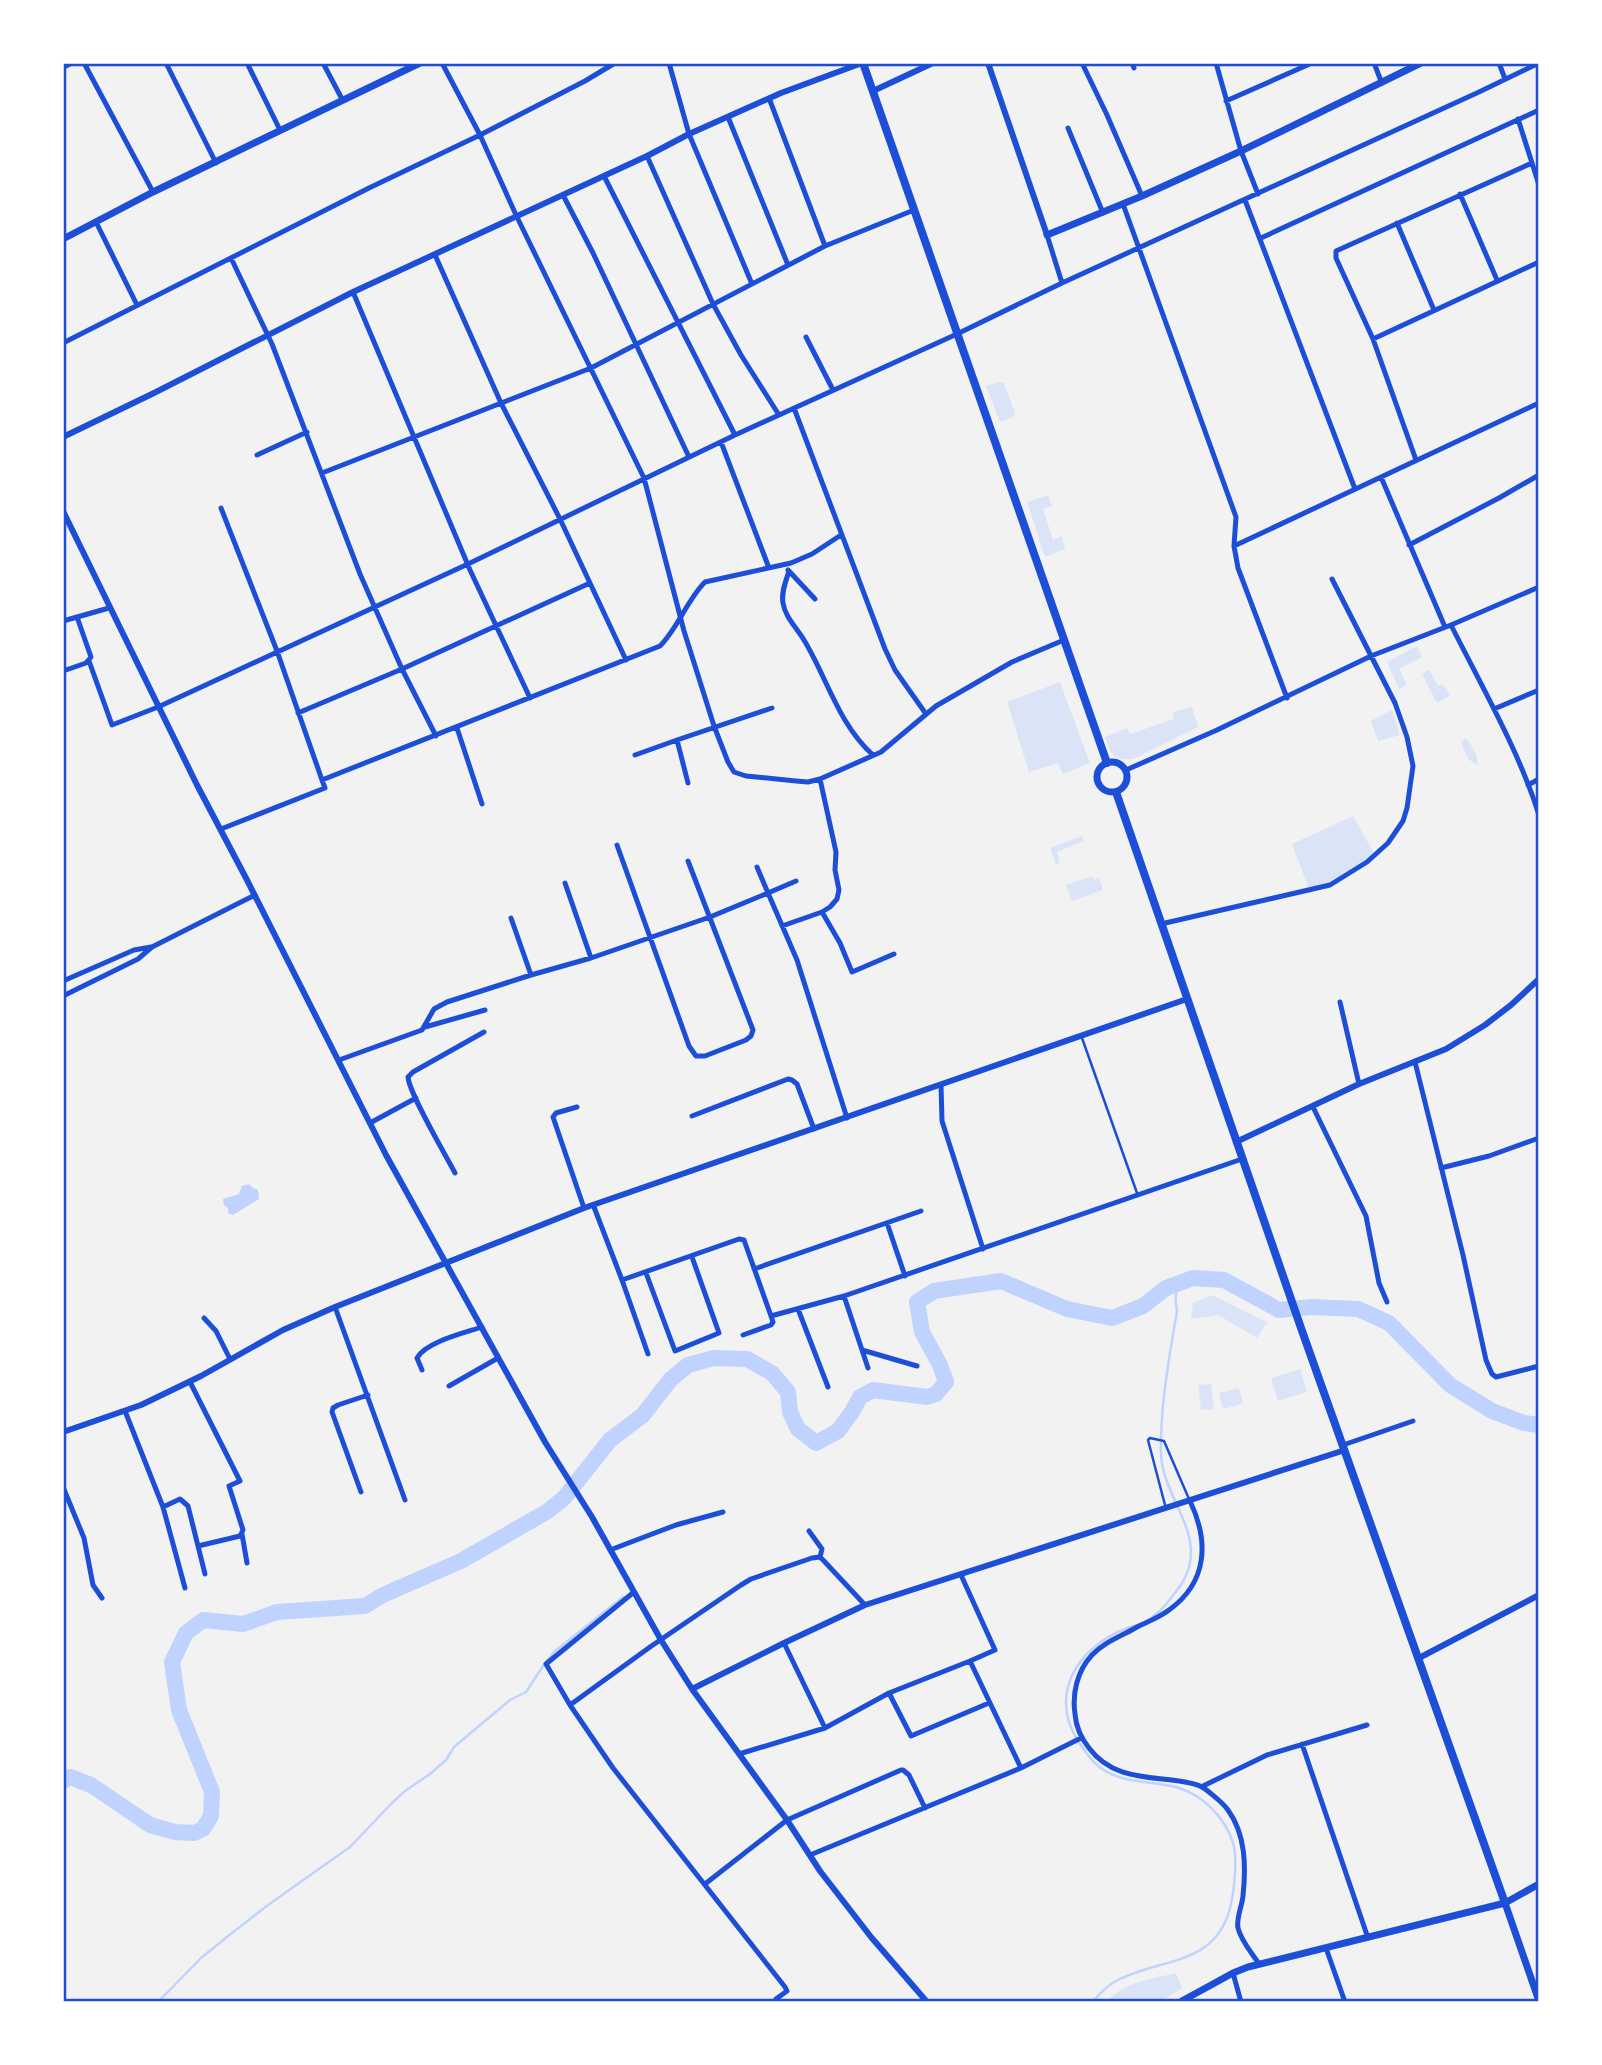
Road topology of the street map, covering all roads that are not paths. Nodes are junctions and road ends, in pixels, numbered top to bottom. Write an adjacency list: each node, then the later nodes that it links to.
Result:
1 (75, 63): 20 (lane)
2 (84, 63): 40 (street)
3 (166, 63): 36 (street)
4 (247, 63): 31 (street)
5 (323, 63): 25 (street)
6 (420, 63): 25 (main road)
7 (442, 63): 33 (street)
8 (615, 63): 33 (street)
9 (669, 63): 32 (street)
10 (862, 63): 23 (main road); 24 (street)
11 (933, 63): 23 (street)
12 (988, 63): 52 (street)
13 (1082, 63): 44 (street)
14 (1216, 63): 26 (street)
15 (1312, 63): 26 (street)
16 (1374, 63): 22 (street)
17 (1421, 63): 22 (main road)
18 (1499, 63): 21 (street)
19 (1539, 63): 21 (street)
20 (63, 69)
21 (1505, 79): 41 (street)
22 (1381, 81): 34 (main road)
23 (873, 92): 47 (main road)
24 (769, 98): 28 (street); 55 (street)
25 (342, 99): 31 (main road)
26 (1226, 102): 34 (street)
27 (1539, 110): 29 (street)
28 (728, 117): 32 (street); 60 (street)
29 (1518, 119): 37 (street); 53 (street)
30 (1068, 128): 48 (street)
31 (280, 130): 36 (main road)
32 (689, 134): 35 (street); 63 (street)
33 (480, 135): 49 (street); 58 (street)
34 (1241, 151): 41 (street); 44 (main road)
35 (648, 156): 38 (street); 65 (street)
36 (216, 163): 40 (main road)
37 (1532, 163): 39 (street); 42 (street)
38 (604, 176): 43 (street); 68 (street)
39 (1539, 185)
40 (153, 192): 50 (main road)
41 (1258, 194): 45 (street)
42 (1461, 194): 51 (street); 61 (street)
43 (563, 195): 49 (street); 74 (street)
44 (1142, 196): 46 (main road)
45 (1245, 200): 53 (street); 56 (street)
46 (1123, 204): 48 (main road); 56 (street)
47 (914, 211): 55 (street); 69 (main road)
48 (1103, 213): 52 (main road)
49 (516, 215): 57 (street); 75 (street)
50 (96, 222): 54 (main road); 66 (street)
51 (1397, 223): 67 (street); 72 (street)
52 (1046, 235): 62 (street)
53 (1261, 238): 93 (street)
54 (63, 239)
55 (825, 246): 60 (street)
56 (1138, 248): 62 (street); 99 (street)
57 (435, 255): 64 (street); 77 (street)
58 (230, 258): 66 (street); 70 (street)
59 (1539, 262): 61 (street)
60 (788, 265): 63 (street)
61 (1497, 280): 67 (street)
62 (1062, 283): 69 (street)
63 (752, 284): 65 (street)
64 (353, 292): 70 (street); 84 (street)
65 (713, 304): 68 (street); 80 (street)
66 (137, 305): 73 (street)
67 (1434, 310): 72 (street)
68 (679, 322): 74 (street); 82 (street)
69 (957, 334): 76 (street); 115 (main road)
70 (269, 336): 81 (street); 83 (street)
71 (806, 337): 76 (street)
72 (1373, 339): 88 (street)
73 (63, 343)
74 (636, 345): 75 (street); 87 (street)
75 (590, 369): 77 (street); 92 (street)
76 (833, 390): 79 (street)
77 (501, 403): 84 (street); 96 (street)
78 (1539, 403): 88 (street)
79 (794, 408): 80 (street); 97 (street)
80 (779, 415): 82 (street)
81 (307, 432): 86 (street); 89 (street)
82 (735, 435): 85 (street)
83 (63, 437)
84 (413, 438): 89 (street); 100 (street)
85 (721, 442): 87 (street); 102 (street)
86 (257, 455)
87 (689, 457): 92 (street)
88 (1416, 460): 91 (street)
89 (322, 473): 108 (street)
90 (1539, 475): 98 (street)
91 (1381, 477): 93 (street); 98 (street)
92 (644, 478): 96 (street); 111 (street)
93 (1355, 489): 99 (street)
94 (221, 508): 116 (street)
95 (63, 511): 109 (street)
96 (560, 519): 100 (street); 105 (street)
97 (842, 535): 101 (street); 129 (street)
98 (1409, 544): 114 (street)
99 (1234, 546): 124 (street)
100 (468, 564): 108 (street); 113 (street)
101 (784, 565): 102 (street); 103 (street)
102 (769, 568): 111 (street)
103 (789, 571): 107 (street); 135 (street)
104 (1332, 579): 117 (street)
105 (590, 583): 113 (street); 118 (street)
106 (1539, 587): 114 (street)
107 (815, 599)
108 (375, 607): 116 (street); 120 (street)
109 (110, 608): 110 (street); 125 (street)
110 (77, 617): 112 (street); 119 (street)
111 (680, 617): 118 (street); 130 (street)
112 (63, 621)
113 (496, 626): 120 (street); 123 (street)
114 (1448, 626): 117 (street); 127 (street)
115 (1064, 639): 129 (street); 136 (main road)
116 (277, 651): 125 (street); 128 (street)
117 (1371, 656): 124 (street); 157 (street)
118 (626, 660): 123 (street)
119 (89, 661): 121 (street); 125 (street)
120 (402, 669): 128 (street); 132 (street)
121 (63, 671)
122 (1539, 691): 127 (street)
123 (530, 698): 131 (street)
124 (1287, 698): 137 (street)
125 (158, 707): 146 (street)
126 (772, 708): 130 (street)
127 (1494, 709): 142 (street)
128 (298, 713): 140 (street)
129 (926, 714): 135 (street)
130 (714, 726): 133 (street); 138 (street)
131 (457, 728): 132 (street); 144 (street)
132 (436, 737): 140 (street)
133 (677, 740): 134 (street); 141 (street)
134 (635, 755)
135 (873, 755): 138 (street)
136 (1107, 763): 137 (main road); 143 (main road)
137 (1126, 769): 143 (main road)
138 (820, 779): 154 (street)
139 (1539, 779): 142 (street)
140 (322, 780): 146 (street)
141 (688, 783)
142 (1528, 785): 145 (street)
143 (1116, 792): 157 (main road)
144 (482, 804)
145 (1539, 815)
146 (220, 829): 153 (street)
147 (617, 845): 159 (street)
148 (688, 861): 155 (street)
149 (757, 867): 152 (street)
150 (796, 881): 152 (street)
151 (565, 883): 162 (street)
152 (768, 893): 155 (street); 158 (street)
153 (255, 895): 160 (street); 173 (street)
154 (821, 912): 158 (street); 161 (street)
155 (710, 917): 159 (street); 159 (street)
156 (511, 918): 163 (street)
157 (1161, 924): 167 (main road)
158 (782, 926): 181 (street)
159 (651, 936): 162 (street)
160 (152, 947): 165 (street); 166 (street)
161 (894, 954)
162 (591, 958): 163 (street)
163 (531, 975): 170 (street)
164 (1539, 979): 174 (street)
165 (63, 982)
166 (63, 996)
167 (1187, 999): 172 (street); 185 (main road)
168 (1340, 1002): 175 (street)
169 (485, 1010): 170 (street)
170 (425, 1027): 173 (street)
171 (484, 1032): 177 (street)
172 (1081, 1036): 176 (street); 189 (lane)
173 (339, 1060): 182 (street)
174 (1415, 1062): 175 (street); 187 (street)
175 (1359, 1084): 179 (street)
176 (942, 1085): 181 (street); 194 (street)
177 (416, 1098): 182 (street); 188 (street)
178 (578, 1107): 191 (street)
179 (1313, 1107): 185 (street); 202 (street)
180 (692, 1115): 183 (street)
181 (847, 1118): 183 (street)
182 (370, 1122): 196 (street)
183 (814, 1129): 190 (street)
184 (1538, 1140): 187 (street)
185 (1236, 1142): 186 (main road)
186 (1242, 1159): 189 (street); 224 (main road)
187 (1441, 1168): 215 (street)
188 (455, 1173)
189 (1138, 1196): 194 (street)
190 (594, 1207): 191 (street); 200 (street)
191 (584, 1208): 196 (street)
192 (920, 1211): 193 (street)
193 (887, 1223): 197 (street); 199 (street)
194 (984, 1249): 199 (street)
195 (692, 1257): 197 (street); 198 (street); 198 (street)
196 (446, 1262): 203 (street); 207 (street)
197 (754, 1269): 205 (street)
198 (646, 1273): 200 (street)
199 (905, 1276): 201 (street)
200 (622, 1280): 210 (street)
201 (844, 1296): 204 (street); 209 (street)
202 (1387, 1302)
203 (334, 1307): 212 (street); 220 (street)
204 (798, 1309): 205 (street); 219 (street)
205 (771, 1316): 208 (street)
206 (204, 1318): 212 (street)
207 (482, 1327): 211 (street); 216 (street)
208 (744, 1335)
209 (862, 1349): 213 (street); 214 (street)
210 (648, 1354)
211 (498, 1358): 218 (street); 236 (street)
212 (230, 1359): 217 (street)
213 (917, 1366)
214 (868, 1367)
215 (1539, 1367)
216 (422, 1370)
217 (190, 1382): 221 (street); 234 (street)
218 (449, 1386)
219 (828, 1387)
220 (368, 1395): 226 (street); 228 (street)
221 (125, 1410): 223 (street); 230 (street)
222 (1413, 1420): 224 (street)
223 (63, 1432)
224 (1344, 1447): 229 (street); 248 (main road)
225 (63, 1487): 227 (street)
226 (361, 1492)
227 (65, 1500): 244 (street)
228 (405, 1500)
229 (1188, 1501): 231 (street); 231 (lane); 256 (street)
230 (163, 1507): 235 (street); 241 (street)
231 (1169, 1507): 240 (street)
232 (723, 1512): 236 (street)
233 (809, 1531): 237 (street)
234 (242, 1534): 235 (street); 238 (street)
235 (198, 1546): 239 (street)
236 (610, 1550): 242 (street)
237 (820, 1557): 245 (street); 246 (street)
238 (247, 1563)
239 (205, 1574)
240 (961, 1575): 245 (street); 249 (street)
241 (185, 1588)
242 (634, 1592): 246 (street); 253 (street)
243 (1539, 1595): 248 (street)
244 (102, 1598)
245 (864, 1605): 247 (street)
246 (661, 1640): 250 (street); 253 (street)
247 (783, 1643): 250 (street); 255 (street)
248 (1419, 1658): 266 (main road)
249 (970, 1661): 251 (street); 252 (street)
250 (692, 1689): 258 (street)
251 (889, 1693): 252 (street); 255 (street)
252 (989, 1703): 259 (street)
253 (570, 1706): 264 (street)
254 (1367, 1725): 257 (street)
255 (825, 1728): 258 (street)
256 (1077, 1740): 259 (street); 260 (street)
257 (1302, 1744): 260 (street); 267 (street)
258 (739, 1754): 262 (street)
259 (1021, 1768): 261 (street)
260 (1203, 1786): 269 (street)
261 (925, 1808): 262 (street); 263 (street)
262 (787, 1820): 263 (street); 264 (street)
263 (810, 1855): 273 (street)
264 (705, 1884): 272 (street)
265 (1539, 1884): 266 (main road)
266 (1505, 1903): 267 (main road); 271 (main road)
267 (1368, 1938): 268 (main road)
268 (1326, 1948): 269 (main road); 276 (street)
269 (1259, 1964): 270 (main road)
270 (1233, 1973): 274 (main road); 275 (street)
271 (1539, 2001)
272 (775, 2002)
273 (927, 2002)
274 (1180, 2002)
275 (1241, 2002)
276 (1345, 2002)

